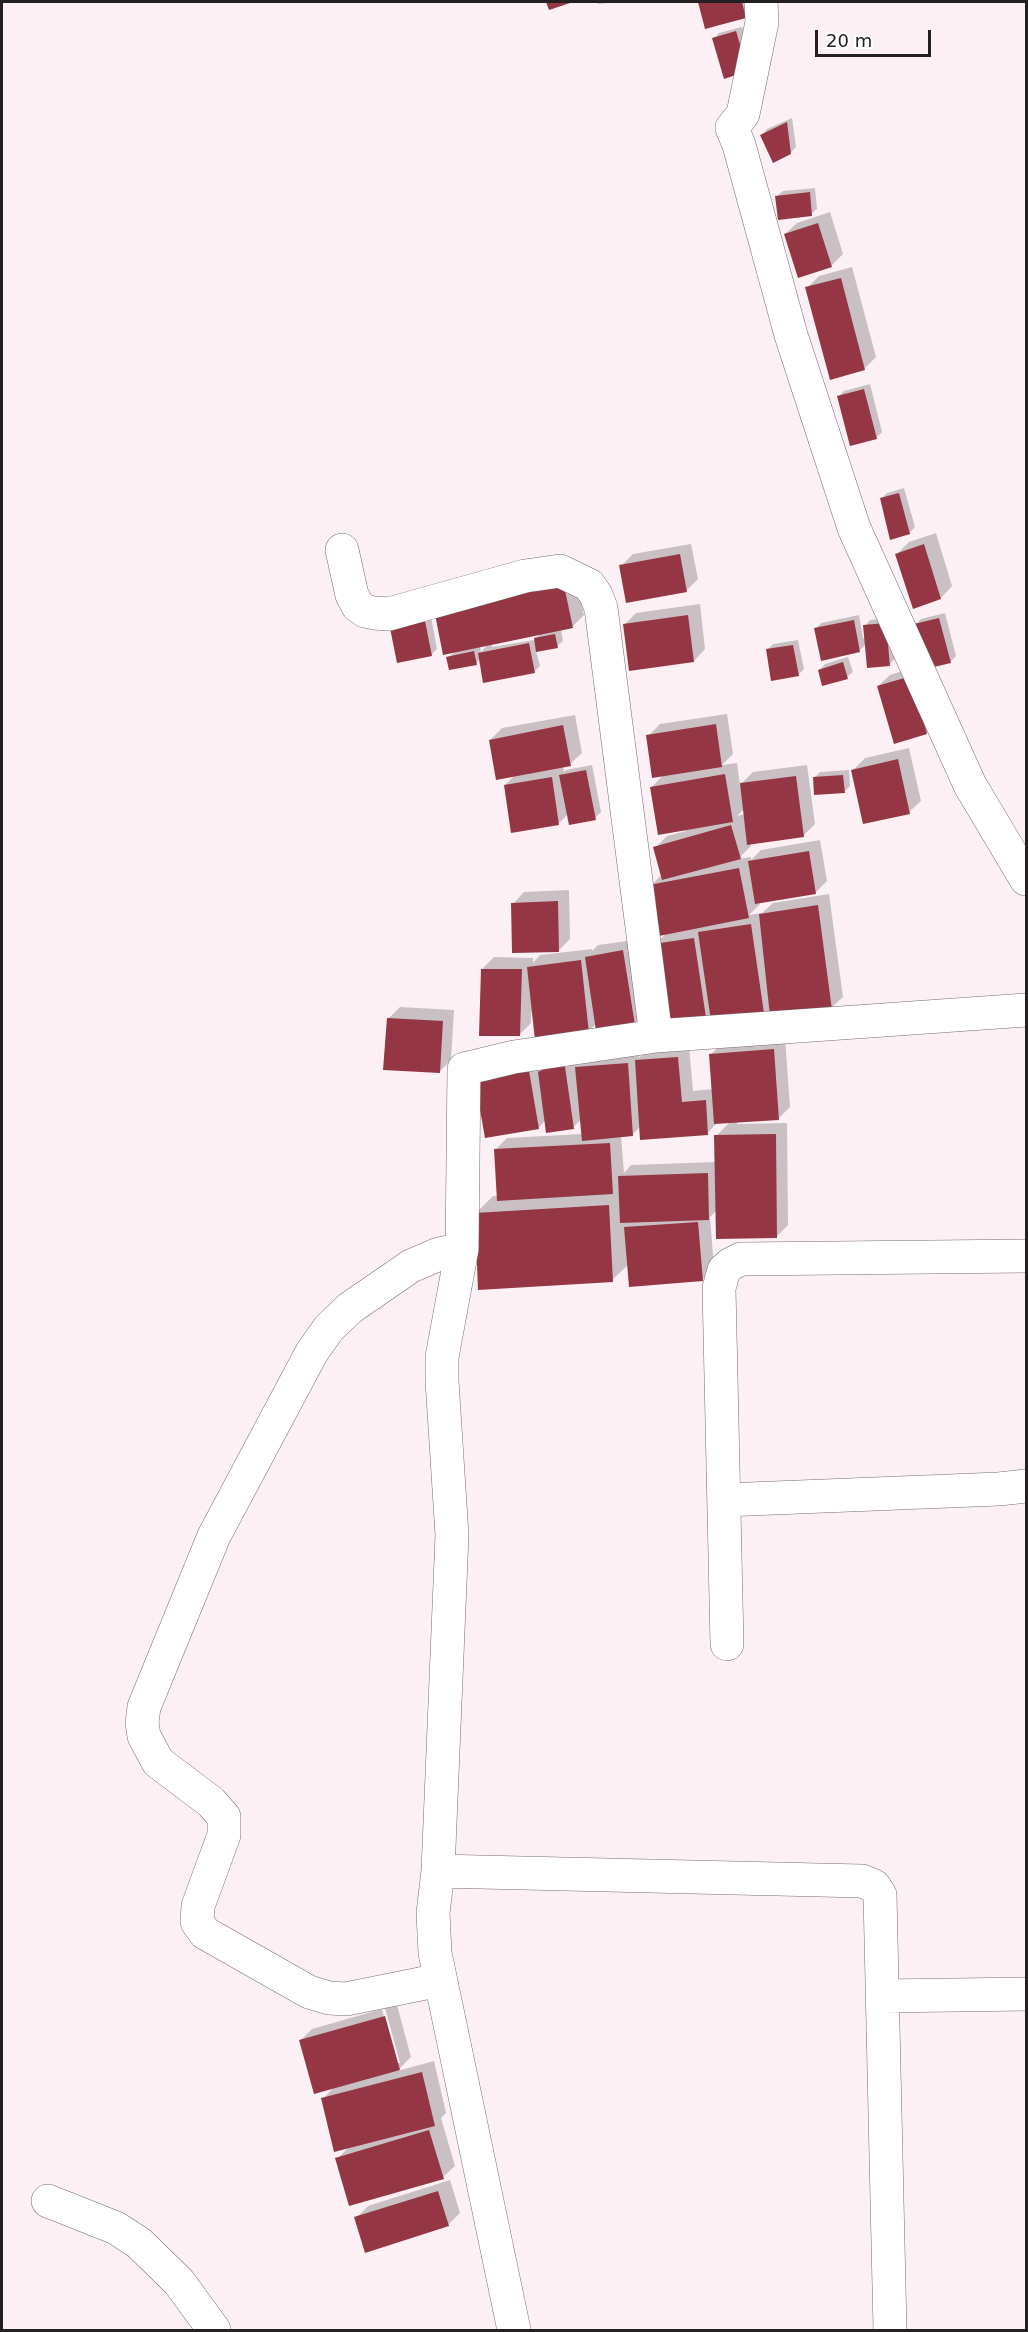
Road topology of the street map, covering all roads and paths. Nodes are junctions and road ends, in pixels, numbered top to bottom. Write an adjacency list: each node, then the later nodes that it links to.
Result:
1 (761, 2): 3 (street)
2 (342, 550): 5 (street)
3 (1026, 879)
4 (1026, 1010): 5 (street)
5 (656, 1036): 6 (street)
6 (462, 1250): 11 (street); 12 (street)
7 (1026, 1256): 9 (street)
8 (1026, 1486): 9 (street)
9 (724, 1500): 10 (street)
10 (727, 1644)
11 (438, 1871): 12 (street); 14 (street)
12 (440, 1980): 17 (street)
13 (1026, 1994): 14 (street)
14 (883, 1996): 18 (street)
15 (48, 2201): 16 (street)
16 (214, 2331)
17 (514, 2331)
18 (890, 2331)

